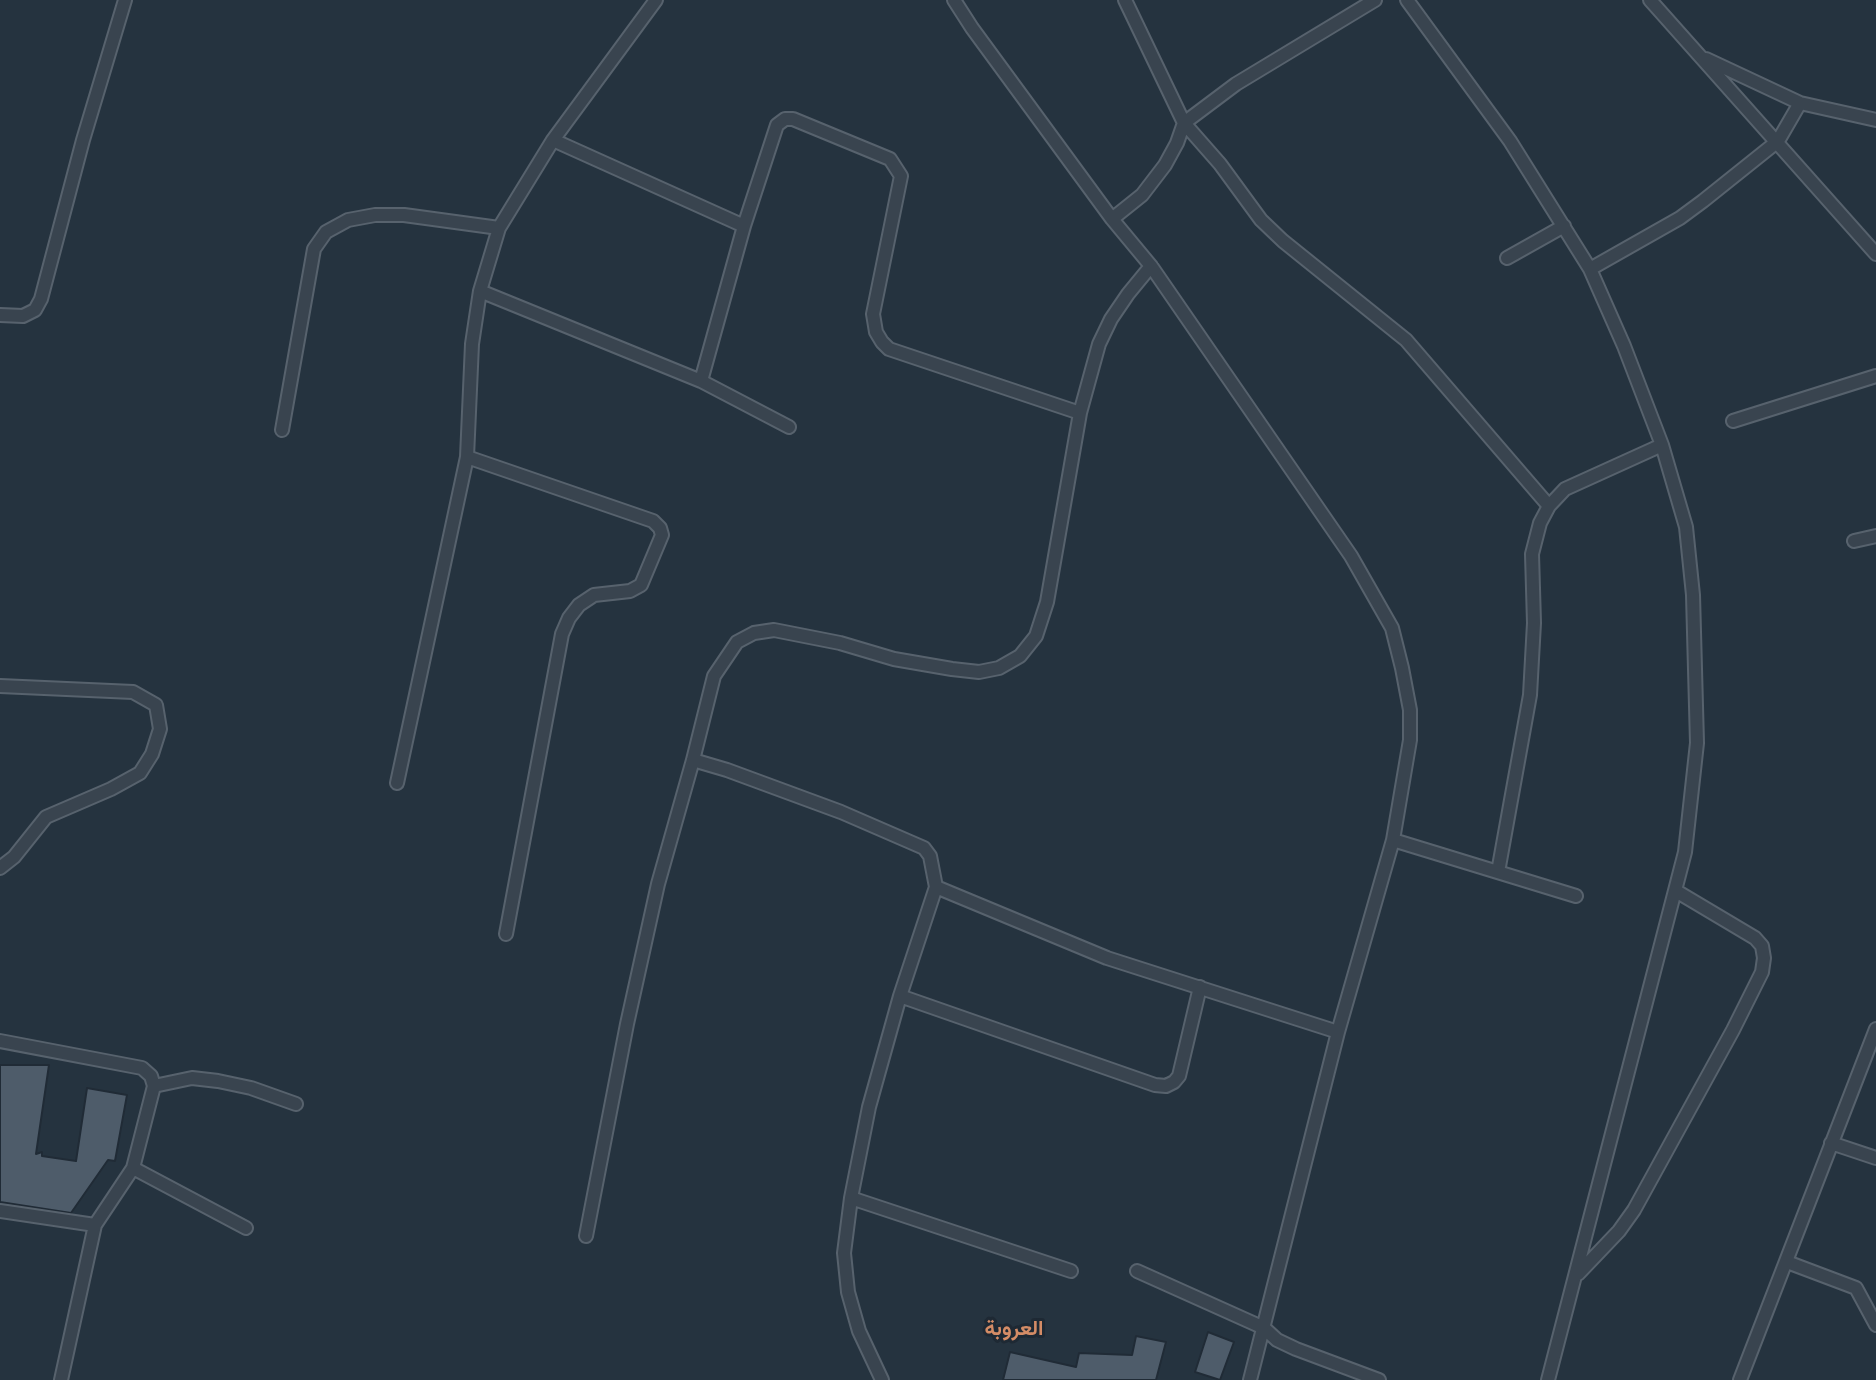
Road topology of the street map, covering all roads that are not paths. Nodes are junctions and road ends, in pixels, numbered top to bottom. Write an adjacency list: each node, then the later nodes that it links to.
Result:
1 (125, 0): 23 (street)
2 (656, 0): 12 (street)
3 (954, 0): 14 (street)
4 (1125, 0): 11 (street)
5 (1376, 0): 11 (street)
6 (1407, 0): 16 (street)
7 (1650, 0): 8 (street)
8 (1700, 56): 9 (street); 13 (street)
9 (1800, 103): 10 (street); 13 (street)
10 (1876, 120)
11 (1184, 123): 14 (street); 32 (street)
12 (553, 139): 15 (street); 17 (street)
13 (1777, 141): 18 (street); 21 (street)
14 (1112, 219): 20 (street)
15 (744, 226): 25 (street); 26 (street)
16 (1564, 226): 19 (street); 21 (street)
17 (499, 228): 22 (street); 29 (street)
18 (1876, 254)
19 (1507, 258)
20 (1151, 266): 26 (street); 38 (street)
21 (1590, 269): 30 (street)
22 (480, 291): 25 (street); 31 (street)
23 (0, 315)
24 (1876, 376): 27 (street)
25 (701, 381): 28 (street)
26 (1080, 413): 36 (street)
27 (1733, 421)
28 (789, 428)
29 (282, 430)
30 (1662, 445): 32 (street); 42 (street)
31 (467, 457): 37 (street); 44 (street)
32 (1549, 506): 40 (street)
33 (1876, 536): 34 (street)
34 (1854, 541)
35 (0, 686): 39 (street)
36 (693, 760): 41 (street); 59 (street)
37 (397, 783)
38 (1393, 840): 40 (street); 48 (street)
39 (0, 868)
40 (1498, 872): 43 (street)
41 (936, 887): 45 (street); 46 (street)
42 (1676, 891): 63 (street); 63 (street)
43 (1576, 896)
44 (506, 934)
45 (1200, 987): 46 (street); 48 (street)
46 (900, 996): 55 (street)
47 (1876, 1029): 52 (street)
48 (1338, 1032): 65 (street)
49 (0, 1041): 50 (street)
50 (154, 1086): 51 (street); 54 (street)
51 (296, 1104)
52 (1831, 1143): 53 (street); 60 (street)
53 (1876, 1158)
54 (133, 1168): 57 (street); 58 (street)
55 (851, 1198): 61 (street); 67 (street)
56 (0, 1211): 57 (street)
57 (95, 1225): 66 (street)
58 (246, 1228)
59 (586, 1236)
60 (1787, 1262): 64 (street); 71 (street)
61 (1071, 1271)
62 (1137, 1271): 65 (street)
63 (1577, 1274): 70 (street)
64 (1876, 1325)
65 (1264, 1328): 68 (street); 69 (street)
66 (61, 1380)
67 (882, 1380)
68 (1250, 1380)
69 (1379, 1380)
70 (1548, 1380)
71 (1740, 1380)

